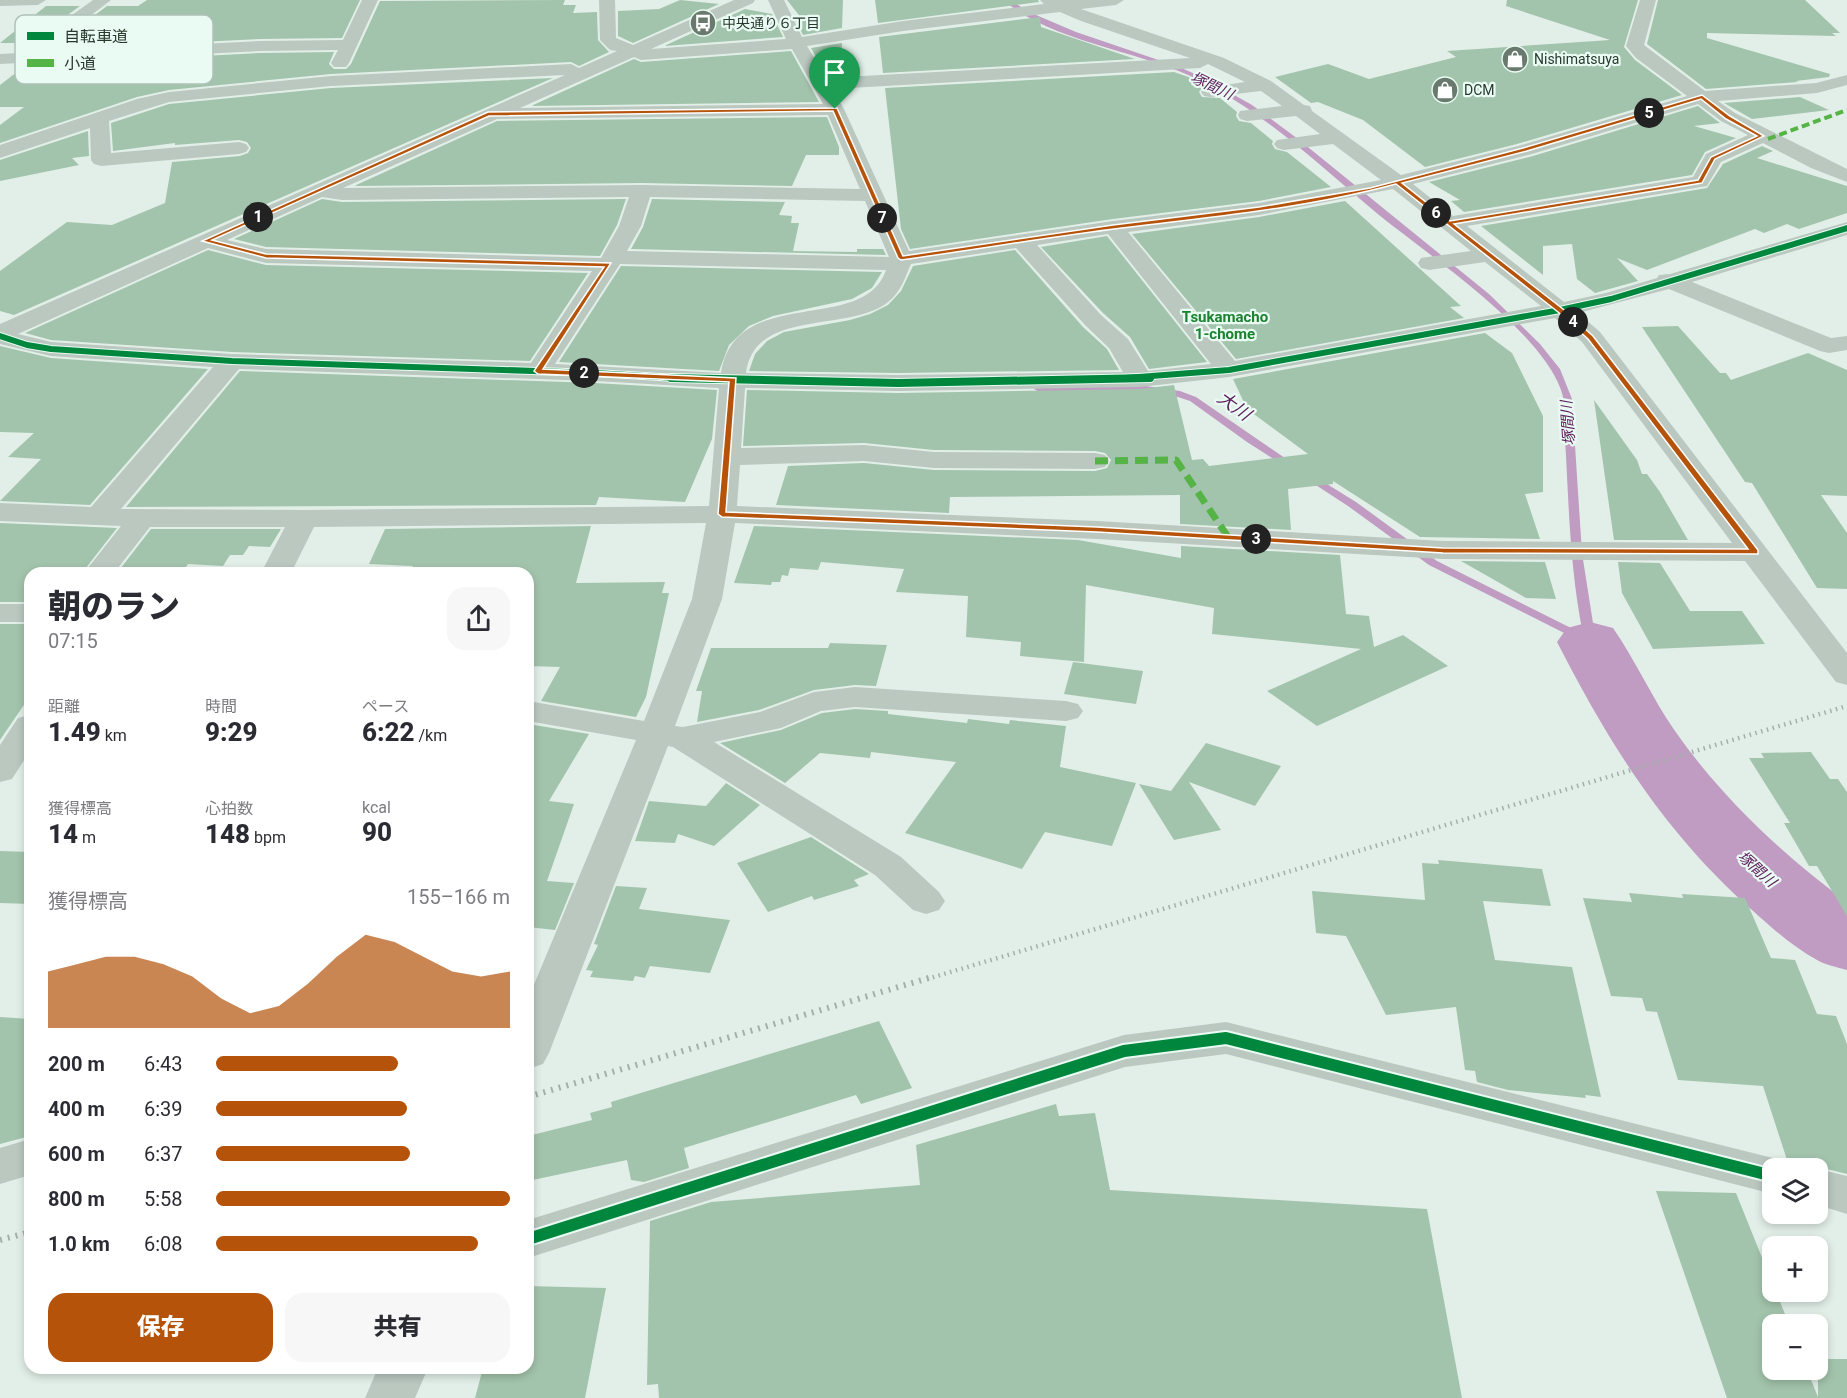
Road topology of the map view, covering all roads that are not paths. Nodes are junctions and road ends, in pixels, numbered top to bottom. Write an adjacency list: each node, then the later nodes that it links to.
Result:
1 (38, 0): 9 (street)
2 (103, 0): 11 (street)
3 (370, 0): 13 (street)
4 (607, 0): 15 (street)
5 (747, 0): 15 (street)
6 (776, 0): 12 (street)
7 (1116, 0): 10 (street)
8 (1648, 0): 28 (street)
9 (0, 1)
10 (1052, 13): 12 (street); 19 (street)
11 (82, 15)
12 (797, 43): 16 (street); 25 (street)
13 (350, 45): 14 (street); 24 (street)
14 (213, 48)
15 (634, 50): 16 (street)
16 (616, 57): 21 (street)
17 (15, 58): 18 (street)
18 (0, 59)
19 (1218, 62): 25 (street); 26 (street)
20 (15, 64): 22 (street)
21 (587, 69): 24 (street); 31 (street)
22 (0, 76)
23 (1847, 80): 28 (street)
24 (331, 81): 33 (street)
25 (822, 84): 29 (street)
26 (1265, 85): 27 (street); 30 (street)
27 (1210, 92)
28 (1702, 97): 34 (street); 40 (street)
29 (835, 109): 31 (street); 43 (street)
30 (1303, 110): 32 (street); 35 (street)
31 (488, 114): 41 (street)
32 (1247, 115)
33 (99, 117): 37 (street); 38 (street)
34 (1762, 136): 39 (street); 44 (street)
35 (1339, 138): 36 (street); 40 (street)
36 (1284, 144)
37 (239, 148)
38 (0, 152)
39 (1847, 176)
40 (1397, 182): 44 (street); 45 (street)
41 (316, 190): 42 (street); 47 (street)
42 (642, 191): 43 (street); 50 (street)
43 (871, 195): 51 (street)
44 (1449, 223): 49 (street)
45 (1113, 227): 48 (street); 58 (street)
46 (1847, 228): 53 (street)
47 (206, 241): 50 (street); 55 (street)
48 (1021, 241): 51 (street); 60 (street)
49 (1489, 255): 52 (street); 54 (street)
50 (611, 261): 51 (street); 59 (street)
51 (901, 261): 61 (street)
52 (1429, 263)
53 (1667, 280): 54 (street); 56 (street)
54 (1560, 310): 58 (street); 69 (street)
55 (0, 334): 57 (street)
56 (1847, 343)
57 (232, 361): 59 (street); 66 (street)
58 (1229, 370): 60 (street)
59 (538, 371): 61 (street)
60 (1140, 379): 61 (street)
61 (733, 380): 62 (street)
62 (727, 457): 63 (street); 65 (street)
63 (1095, 461)
64 (0, 512): 66 (street)
65 (722, 514): 68 (street); 69 (street); 78 (street)
66 (100, 515): 67 (street)
67 (142, 518): 68 (street); 70 (street)
68 (304, 519): 71 (street)
69 (1755, 552): 74 (street)
70 (104, 567)
71 (279, 567)
72 (0, 613): 73 (street)
73 (24, 613)
74 (1845, 670)
75 (1066, 711): 78 (street)
76 (534, 712): 78 (street)
77 (24, 734): 79 (street)
78 (669, 736): 80 (street); 81 (street)
79 (0, 771)
80 (926, 901)
81 (535, 1016)
82 (24, 1159): 83 (street)
83 (0, 1166)
84 (1762, 1173): 87 (street)
85 (1828, 1190): 86 (street)
86 (1847, 1195)
87 (534, 1237)
88 (400, 1374): 89 (street)
89 (390, 1398)

